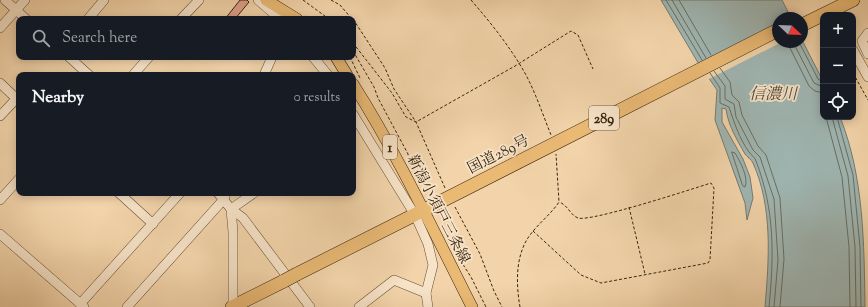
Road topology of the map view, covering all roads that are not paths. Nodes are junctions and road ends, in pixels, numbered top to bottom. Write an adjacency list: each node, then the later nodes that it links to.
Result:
1 (5, 0): 8 (street)
2 (24, 0): 8 (street)
3 (104, 0): 11 (street)
4 (199, 0): 12 (street)
5 (258, 0): 13 (street)
6 (266, 0): 14 (main road)
7 (852, 0): 9 (highway)
8 (16, 10): 10 (street); 17 (street)
9 (828, 10): 15 (highway); 16 (highway)
10 (23, 16)
11 (91, 16)
12 (184, 16)
13 (277, 16)
14 (292, 16)
15 (808, 16)
16 (808, 22)
17 (0, 28)
18 (772, 33): 48 (highway, 国道289号 / 289, bridge)
19 (868, 34): 21 (street)
20 (772, 40): 48 (highway, 国道289号 / 289)
21 (868, 54)
22 (856, 55): 33 (street)
23 (72, 60): 28 (street)
24 (146, 60): 29 (street)
25 (271, 60): 30 (street)
26 (316, 60): 31 (street)
27 (338, 60): 32 (main road)
28 (86, 72)
29 (136, 72)
30 (265, 72)
31 (326, 72)
32 (345, 72)
33 (868, 77)
34 (0, 83): 36 (street)
35 (356, 89): 48 (main road, 新潟小須戸三条線 / 1)
36 (16, 98)
37 (16, 102): 38 (street)
38 (0, 116)
39 (356, 118): 48 (street)
40 (16, 182): 46 (street)
41 (123, 196): 49 (street)
42 (177, 196): 49 (street)
43 (221, 196): 54 (street)
44 (223, 196): 47 (street)
45 (250, 196): 47 (street)
46 (0, 200)
47 (231, 209): 55 (street); 57 (street)
48 (424, 214): 51 (highway, 国道289号 / 289, bridge); 52 (street); 60 (main road, 新潟小須戸三条線 / 1)
49 (153, 224): 53 (street)
50 (0, 234): 53 (street)
51 (287, 284): 55 (highway, 国道289号 / 289); 56 (highway, 国道289号 / 289)
52 (426, 293): 58 (street); 59 (street)
53 (82, 306)
54 (127, 307)
55 (232, 307)
56 (248, 307)
57 (310, 307)
58 (359, 307)
59 (428, 307)
60 (472, 307)

